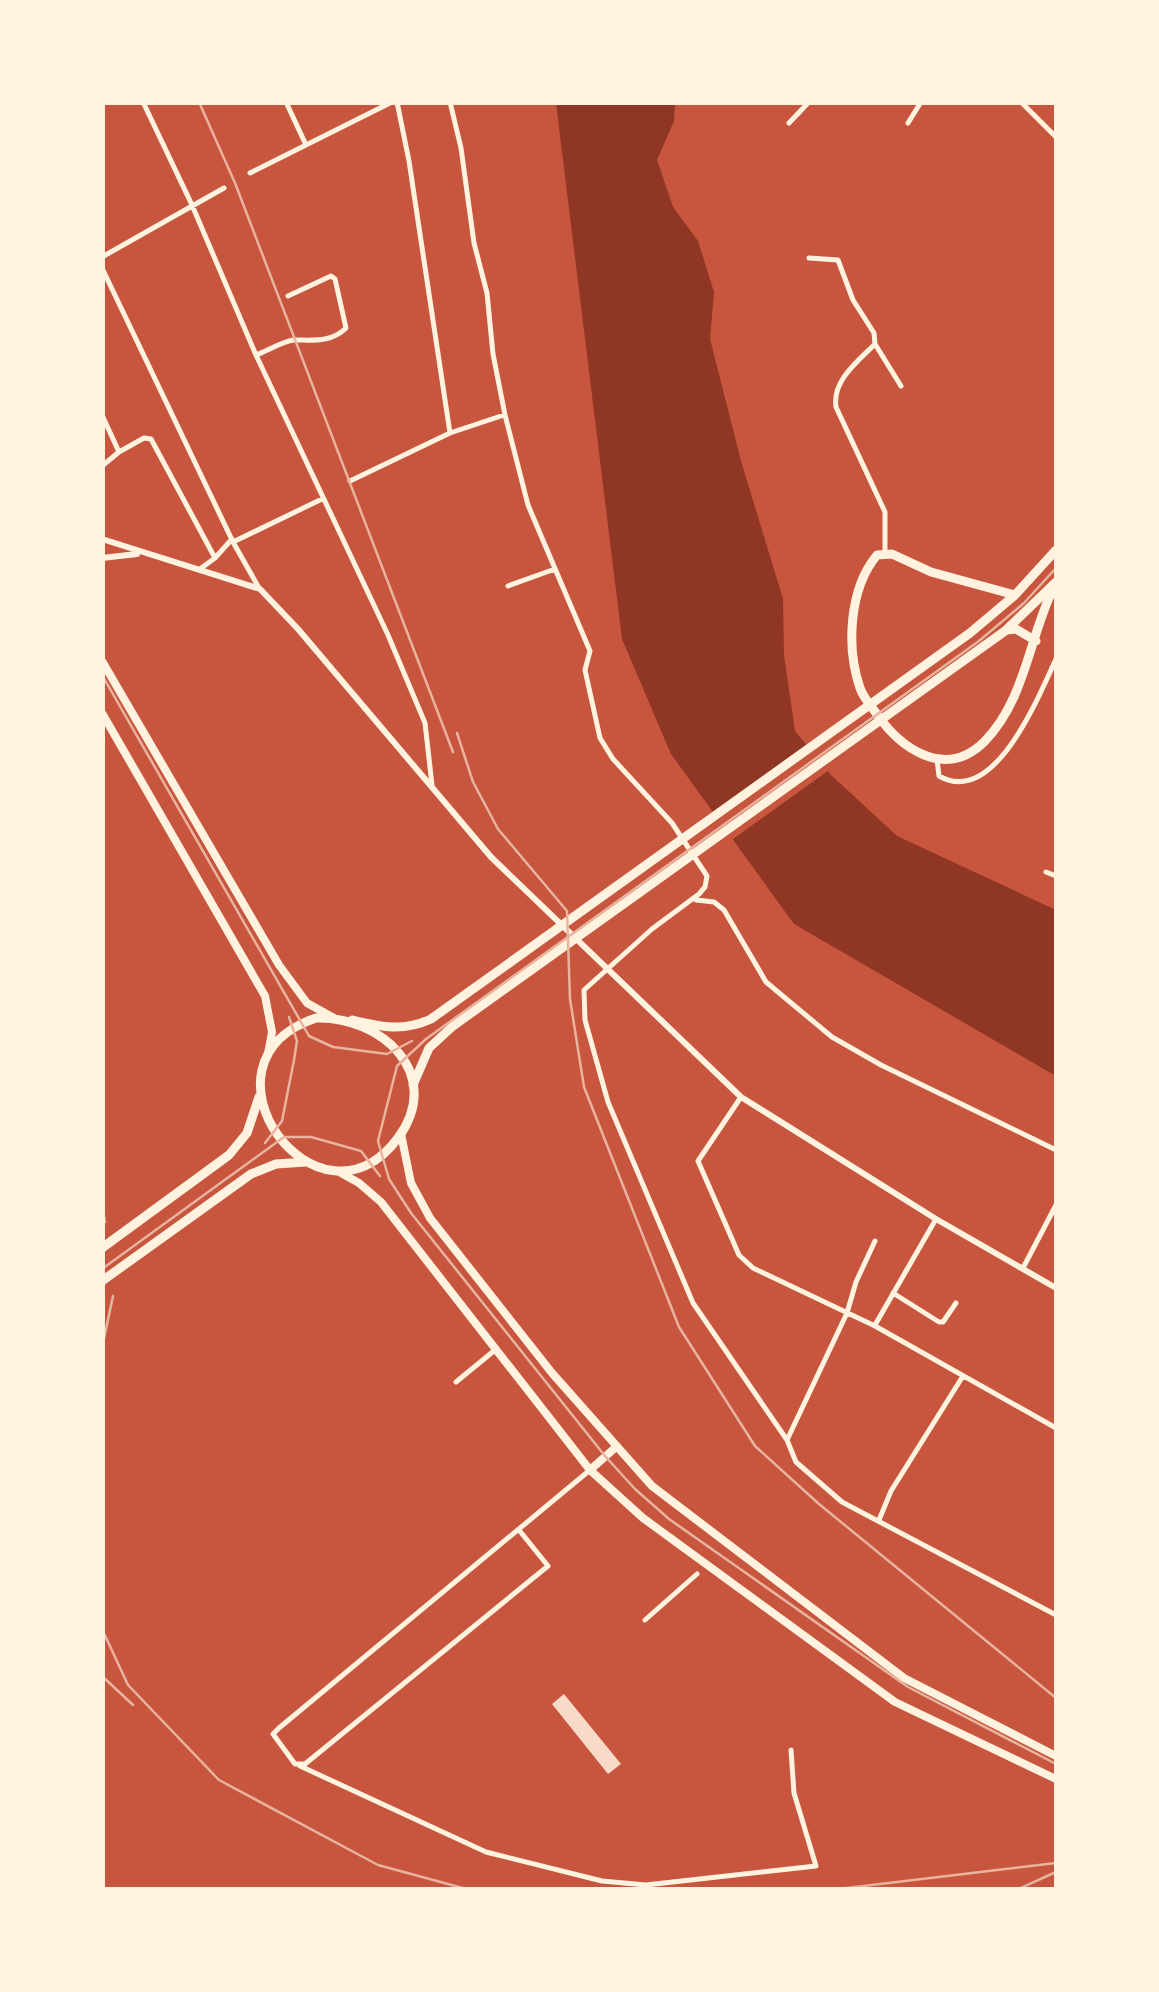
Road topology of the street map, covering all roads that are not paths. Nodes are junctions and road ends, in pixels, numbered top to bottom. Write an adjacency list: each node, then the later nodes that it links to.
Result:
1 (143, 102): 14 (street)
2 (286, 102): 11 (street)
3 (394, 102): 11 (street); 24 (street)
4 (450, 102): 23 (street)
5 (810, 102): 8 (street)
6 (922, 102): 9 (street)
7 (1021, 102): 10 (street)
8 (789, 123)
9 (908, 124)
10 (1056, 137)
11 (306, 145): 12 (street)
12 (250, 173)
13 (224, 188): 14 (street)
14 (192, 205): 15 (street); 20 (street)
15 (102, 257)
16 (809, 258): 19 (street)
17 (102, 268): 30 (street)
18 (288, 296): 20 (street)
19 (875, 344): 21 (street); 32 (street)
20 (256, 355): 28 (street)
21 (901, 386)
22 (102, 415): 25 (street)
23 (504, 415): 24 (street); 36 (street)
24 (450, 432): 27 (street)
25 (119, 452): 26 (street); 35 (street)
26 (102, 466)
27 (350, 481)
28 (322, 499): 30 (street); 48 (street)
29 (102, 540): 33 (street)
30 (232, 541): 35 (street); 40 (street)
31 (1056, 550): 41 (main road)
32 (884, 553): 41 (main road); 47 (main road)
33 (148, 555): 34 (street); 37 (street)
34 (102, 558)
35 (215, 558): 37 (street)
36 (555, 569): 39 (street); 51 (street)
37 (197, 570): 40 (street)
38 (1056, 582): 42 (main road); 43 (main road)
39 (508, 586)
40 (260, 590): 48 (street)
41 (1015, 595): 54 (main road)
42 (1005, 630): 43 (main road); 56 (main road)
43 (1036, 641): 47 (main road)
44 (1056, 658): 47 (street)
45 (102, 661): 53 (main road)
46 (102, 713): 55 (main road)
47 (937, 758)
48 (432, 785): 52 (street)
49 (1046, 872): 50 (street)
50 (1056, 876)
51 (692, 900): 52 (street); 60 (street)
52 (607, 970): 58 (street); 78 (street)
53 (334, 1018): 54 (main road); 55 (main road)
54 (352, 1020): 56 (main road)
55 (268, 1054): 57 (main road)
56 (413, 1085): 59 (main road)
57 (260, 1095): 61 (main road); 66 (main road)
58 (741, 1097): 64 (street); 72 (street)
59 (401, 1134): 62 (main road); 79 (main road)
60 (1056, 1150)
61 (309, 1162): 62 (main road); 68 (main road)
62 (341, 1172): 74 (main road)
63 (1056, 1206): 67 (street)
64 (936, 1219): 67 (street); 70 (street)
65 (875, 1241): 72 (street)
66 (102, 1248)
67 (1023, 1268): 69 (street)
68 (102, 1281)
69 (1056, 1288)
70 (894, 1293): 71 (street); 73 (street)
71 (956, 1304)
72 (847, 1313): 73 (street); 78 (street)
73 (874, 1326): 75 (street)
74 (495, 1350): 76 (street); 80 (main road)
75 (963, 1376): 77 (street); 81 (street)
76 (456, 1382)
77 (1056, 1428)
78 (787, 1440): 81 (street)
79 (616, 1447): 80 (main road); 87 (main road)
80 (590, 1470): 82 (street); 89 (main road)
81 (878, 1520): 84 (street)
82 (518, 1530): 88 (street); 88 (street)
83 (697, 1574): 85 (street)
84 (1056, 1615)
85 (646, 1620)
86 (790, 1750): 88 (street)
87 (1056, 1756)
88 (300, 1766)
89 (1056, 1779)

